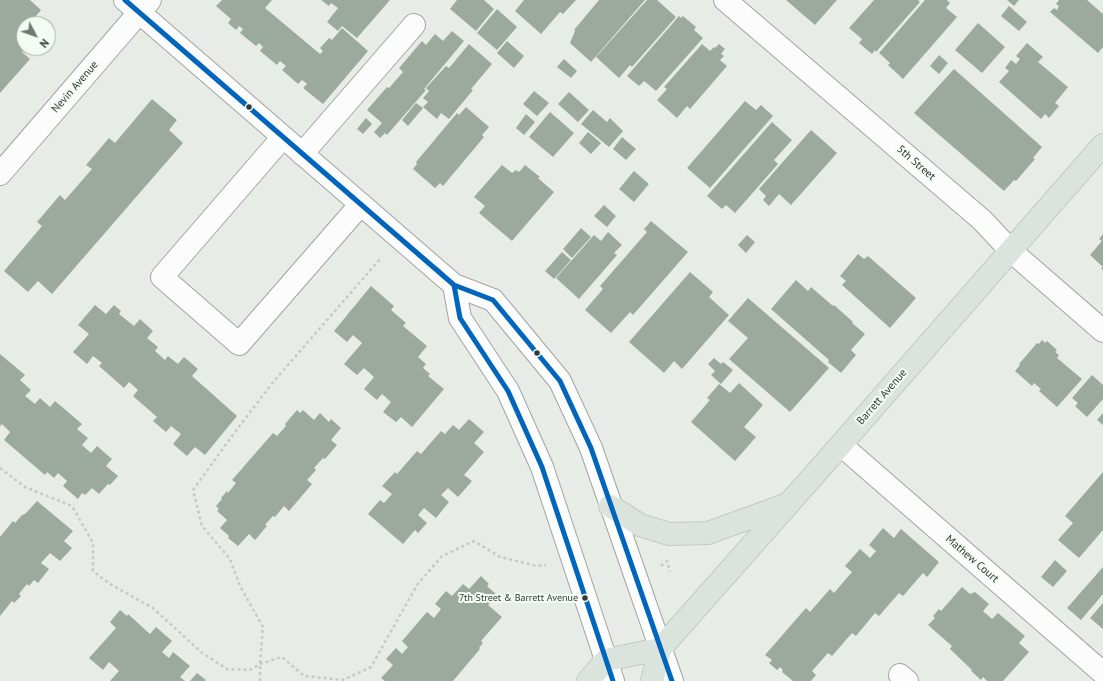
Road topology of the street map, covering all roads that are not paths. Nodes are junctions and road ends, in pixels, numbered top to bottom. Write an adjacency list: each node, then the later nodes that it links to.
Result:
1 (725, 0): 9 (street, 5th Street)
2 (138, 4): 4 (street); 7 (street, Nevin Avenue)
3 (414, 25): 6 (street)
4 (283, 137): 6 (street); 8 (street)
5 (1103, 145): 9 (main road, Barrett Avenue)
6 (302, 154): 8 (street)
7 (0, 174)
8 (361, 204): 10 (street)
9 (1011, 251): 11 (street, 5th Street); 12 (main road, Barrett Avenue)
10 (454, 285): 14 (street); 16 (street)
11 (1103, 331)
12 (841, 445): 13 (main road, Barrett Avenue); 17 (street, Mathew Court)
13 (789, 504): 14 (main road); 15 (main road, Barrett Avenue)
14 (610, 506): 15 (street)
15 (660, 649): 16 (main road); 20 (main road, Barrett Avenue); 21 (street)
16 (606, 660): 18 (main road); 19 (street)
17 (1103, 673)
18 (588, 681)
19 (612, 681)
20 (652, 681)
21 (672, 681)

